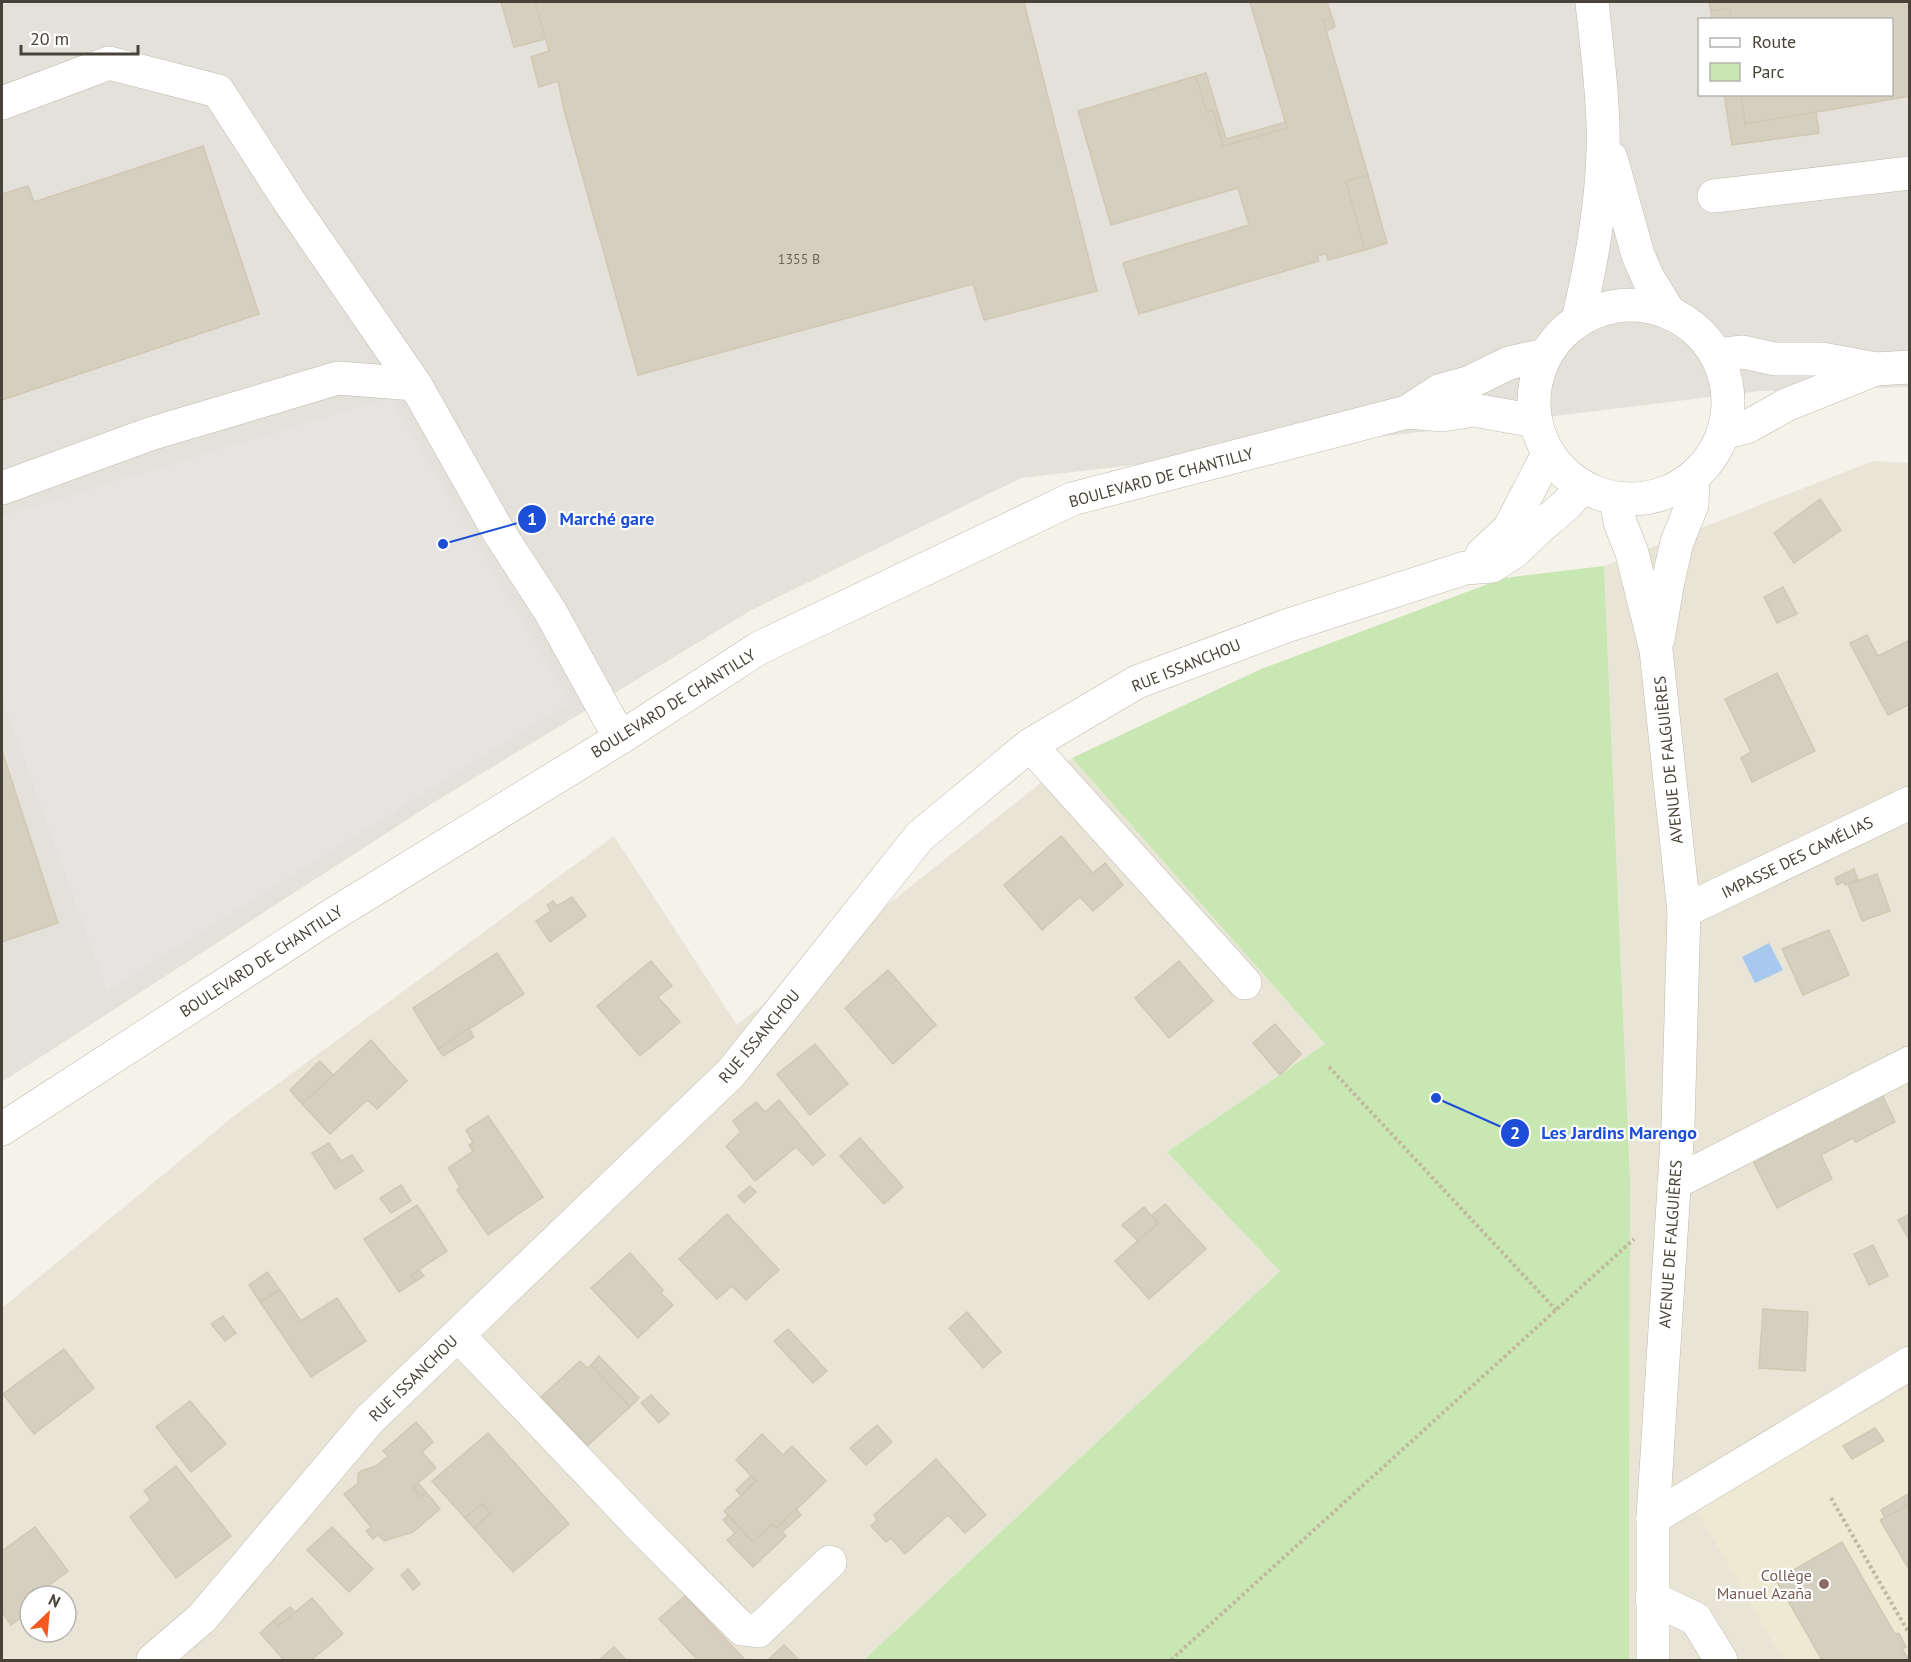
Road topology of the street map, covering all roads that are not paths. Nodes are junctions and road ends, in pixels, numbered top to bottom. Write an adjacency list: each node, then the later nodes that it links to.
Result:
1 (1592, 2): 3 (street)
2 (2, 103): 12 (street)
3 (1603, 125): 6 (street); 7 (street)
4 (1910, 172): 5 (street)
5 (1714, 196)
6 (1669, 312): 7 (street); 9 (street)
7 (1578, 320): 8 (street)
8 (1545, 355): 13 (street, BOULEVARD DE CHANTILLY); 14 (street)
9 (1716, 355): 11 (street); 15 (street)
10 (1910, 367): 11 (street)
11 (1876, 369): 15 (street)
12 (415, 384): 19 (street); 23 (street)
13 (1407, 412): 14 (street, BOULEVARD DE CHANTILLY); 23 (street, BOULEVARD DE CHANTILLY)
14 (1535, 421): 16 (street)
15 (1723, 433): 17 (street)
16 (1548, 454): 18 (street); 21 (street)
17 (1693, 478): 20 (street); 22 (street, AVENUE DE FALGUIÈRES)
18 (1582, 487): 20 (street); 21 (street)
19 (2, 488)
20 (1616, 499): 22 (street, AVENUE DE FALGUIÈRES)
21 (1465, 568): 24 (street, RUE ISSANCHOU)
22 (1656, 650): 26 (street, AVENUE DE FALGUIÈRES)
23 (620, 738): 29 (street, BOULEVARD DE CHANTILLY)
24 (1030, 745): 27 (street); 31 (street, RUE ISSANCHOU)
25 (1910, 803): 26 (street, IMPASSE DES CAMÉLIAS)
26 (1684, 911): 30 (street, AVENUE DE FALGUIÈRES)
27 (1245, 983)
28 (1910, 1063): 30 (street)
29 (2, 1129)
30 (1673, 1193): 33 (street, AVENUE DE FALGUIÈRES)
31 (458, 1335): 34 (street); 36 (street, RUE ISSANCHOU)
32 (1910, 1363): 33 (street)
33 (1653, 1518): 35 (street, AVENUE DE FALGUIÈRES)
34 (830, 1562)
35 (1652, 1598): 37 (street, AVENUE DE FALGUIÈRES); 38 (street)
36 (153, 1660)
37 (1653, 1660)
38 (1721, 1660)

